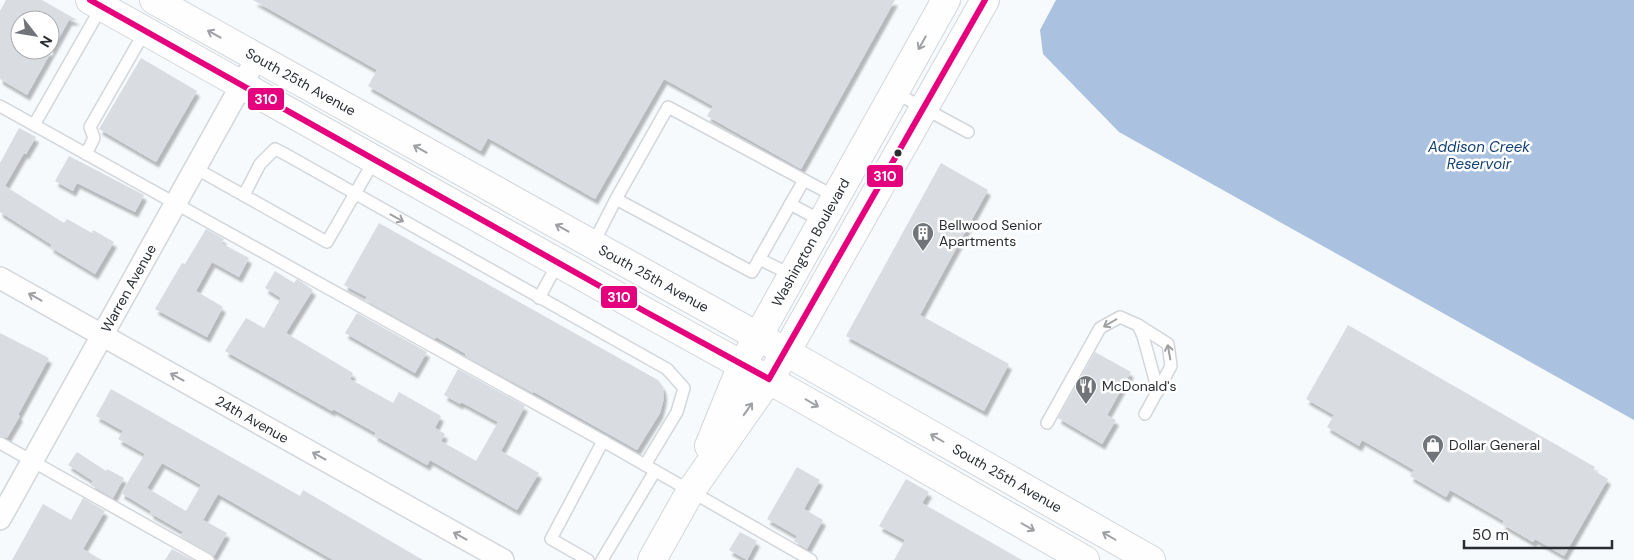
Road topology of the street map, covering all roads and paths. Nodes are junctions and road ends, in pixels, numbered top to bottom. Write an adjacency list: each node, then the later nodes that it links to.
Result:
1 (154, 0): 6 (main road, South 25th Avenue, one-way to 1)
2 (946, 0): 8 (main road, Washington Boulevard, one-way to 8)
3 (985, 0): 10 (main road, Washington Boulevard)
4 (96, 3): 5 (main road); 11 (lane)
5 (145, 31): 7 (main road); 13 (lane)
6 (257, 57): 7 (street, Warren Avenue); 24 (main road, South 25th Avenue, one-way to 6)
7 (242, 84): 14 (main road); 15 (street, Warren Avenue)
8 (894, 92): 10 (lane); 19 (main road, Washington Boulevard)
9 (0, 106): 11 (lane)
10 (925, 109): 12 (lane); 33 (main road, Washington Boulevard)
11 (34, 125): 13 (lane)
12 (968, 132)
13 (86, 154): 21 (lane)
14 (375, 159): 17 (lane); 26 (main road)
15 (195, 168): 18 (lane); 21 (street, Warren Avenue)
16 (804, 180): 19 (lane); 20 (lane); 22 (lane)
17 (355, 194): 18 (lane); 18 (lane); 29 (lane, one-way to 29)
18 (244, 195)
19 (836, 197): 23 (main road, Washington Boulevard)
20 (616, 199): 24 (lane); 25 (lane)
21 (175, 204): 31 (street, Warren Avenue); 39 (lane)
22 (790, 204): 23 (lane); 25 (lane)
23 (822, 221): 27 (main road, Washington Boulevard)
24 (593, 245): 32 (main road, South 25th Avenue)
25 (759, 259): 27 (lane)
26 (558, 263): 29 (lane); 34 (main road)
27 (792, 275): 32 (main road, Washington Boulevard)
28 (0, 278): 31 (street, 24th Avenue, one-way to 28)
29 (539, 298): 42 (lane)
30 (1138, 324): 36 (lane); 36 (lane, one-way to 30); 38 (lane, one-way to 38)
31 (102, 335): 41 (street, Warren Avenue); 47 (street, 24th Avenue, one-way to 31)
32 (758, 336): 33 (main road, South 25th Avenue); 34 (main road, Washington Boulevard)
33 (786, 352): 35 (main road, Washington Boulevard); 45 (main road, South 25th Avenue, one-way to 33)
34 (742, 365): 35 (main road); 43 (main road, Washington Boulevard)
35 (769, 380): 43 (main road, Washington Boulevard, one-way to 35); 52 (main road, one-way to 52)
36 (1158, 392): 37 (lane)
37 (1145, 414)
38 (1047, 423)
39 (603, 441): 42 (lane); 48 (lane)
40 (0, 443): 41 (lane)
41 (32, 461): 44 (street, Warren Avenue); 46 (lane)
42 (650, 468): 43 (lane); 49 (lane)
43 (690, 492): 50 (main road, Washington Boulevard); 51 (lane)
44 (0, 518)
45 (1139, 557)
46 (208, 560)
47 (503, 560)
48 (588, 560)
49 (602, 560)
50 (652, 560)
51 (811, 560)
52 (1085, 560)

